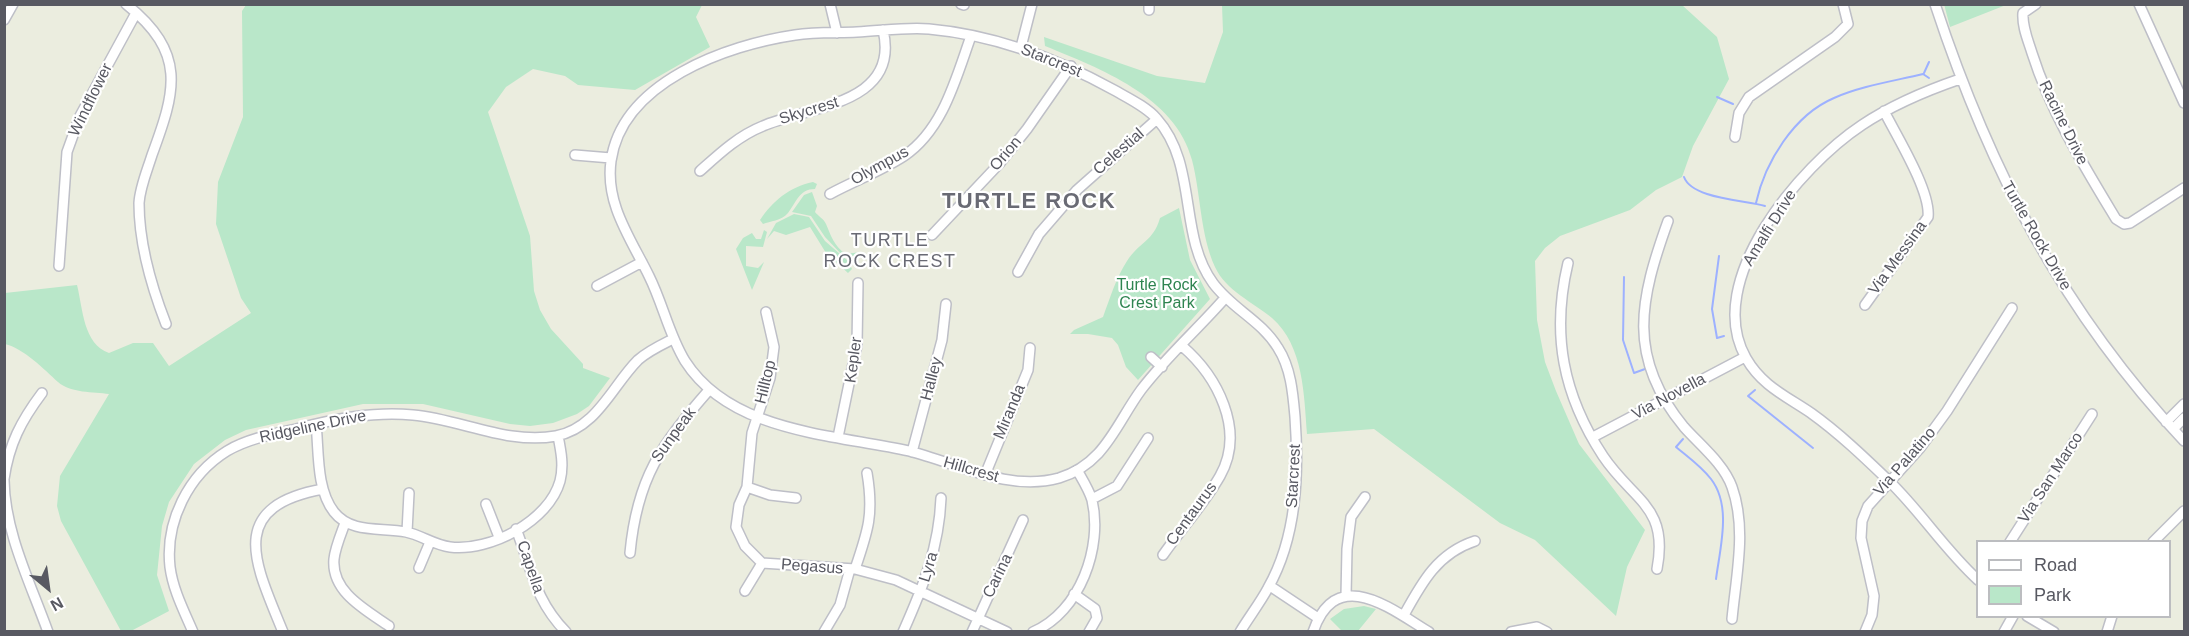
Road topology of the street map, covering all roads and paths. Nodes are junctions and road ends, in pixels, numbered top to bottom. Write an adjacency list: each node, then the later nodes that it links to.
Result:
1 (13, 4): 10 (street)
2 (126, 4): 9 (street)
3 (830, 4): 12 (street)
4 (1032, 4): 14 (street)
5 (1843, 4): 20 (street)
6 (1935, 4): 16 (street, Turtle Rock Drive)
7 (2036, 4): 24 (street, Racine Drive)
8 (2139, 4): 17 (street)
9 (136, 12): 30 (street, Windflower); 39 (street)
10 (4, 20)
11 (883, 30): 12 (street, Starcrest); 13 (street, Starcrest); 23 (street, Skycrest)
12 (837, 33): 22 (street, Starcrest)
13 (971, 36): 14 (street, Starcrest); 25 (street, Olympus)
14 (1021, 47): 15 (street, Starcrest)
15 (1071, 66): 19 (street, Starcrest); 27 (street, Orion)
16 (1960, 79): 18 (street, Amalfi Drive); 54 (street, Turtle Rock Drive)
17 (2184, 103)
18 (1884, 111): 36 (street, Via Messina); 44 (street, Amalfi Drive)
19 (1157, 118): 31 (street, Celestial); 34 (street, Starcrest)
20 (1734, 137)
21 (575, 155): 22 (street)
22 (611, 158): 28 (street, Starcrest)
23 (700, 171)
24 (2184, 188)
25 (830, 194)
26 (1668, 221): 48 (street)
27 (932, 235)
28 (642, 262): 33 (street); 40 (street, Starcrest)
29 (1568, 263): 57 (street)
30 (59, 266)
31 (1018, 272)
32 (858, 283): 56 (street, Kepler)
33 (597, 286)
34 (1225, 298): 41 (street, Hillcrest); 92 (street, Starcrest)
35 (946, 304): 60 (street, Halley)
36 (1865, 305)
37 (2012, 308): 65 (street, Via Palatino)
38 (766, 312): 51 (street, Hilltop)
39 (166, 324)
40 (673, 339): 46 (street, Hillcrest); 55 (street, Ridgeline Drive)
41 (1182, 346): 45 (street, Hillcrest); 86 (street, Centaurus)
42 (1030, 348): 63 (street, Miranda)
43 (1151, 357): 45 (street)
44 (1745, 357): 48 (street, Via Novella); 65 (street, Amalfi Drive)
45 (1162, 367): 61 (street, Hillcrest)
46 (709, 390): 51 (street, Hillcrest); 85 (street, Sunpeak)
47 (42, 393): 64 (street)
48 (1665, 399): 57 (street, Via Novella); 102 (street)
49 (2184, 404): 54 (street)
50 (2092, 414): 80 (street, Via San Marco)
51 (757, 417): 56 (street, Hillcrest); 66 (street, Pegasus)
52 (2184, 418): 54 (street)
53 (316, 424): 55 (street, Ridgeline Drive); 67 (street); 105 (street, Ridgeline Drive)
54 (2170, 426): 59 (street, Turtle Rock Drive)
55 (558, 436): 77 (street)
56 (838, 437): 60 (street, Hillcrest)
57 (1593, 437): 90 (street)
58 (1148, 438): 72 (street)
59 (2184, 441)
60 (912, 452): 63 (street, Hillcrest)
61 (1077, 470): 63 (street, Hillcrest); 72 (street)
62 (867, 473): 89 (street)
63 (985, 475)
64 (4, 480): 82 (street)
65 (1889, 481): 91 (street, Amalfi Drive); 119 (street, Via Palatino)
66 (747, 488): 70 (street); 87 (street, Pegasus)
67 (322, 489): 76 (street); 106 (street)
68 (409, 493): 78 (street)
69 (1365, 497): 96 (street)
70 (796, 498)
71 (941, 498): 93 (street, Lyra)
72 (1092, 498): 95 (street)
73 (486, 504): 79 (street)
74 (2184, 511): 81 (street)
75 (1023, 520): 98 (street, Carina)
76 (345, 523): 78 (street); 103 (street)
77 (516, 529): 79 (street); 107 (street, Capella)
78 (407, 532): 84 (street)
79 (499, 537): 84 (street)
80 (2011, 540)
81 (2155, 540)
82 (9, 541): 104 (street)
83 (1475, 541): 97 (street)
84 (430, 542): 88 (street)
85 (630, 553)
86 (1163, 555)
87 (762, 563): 89 (street, Pegasus); 94 (street)
88 (419, 568)
89 (853, 569): 93 (street, Pegasus); 108 (street)
90 (1658, 569)
91 (1976, 577)
92 (1270, 586): 99 (street); 114 (street, Starcrest)
93 (922, 590): 98 (street, Pegasus); 109 (street, Lyra)
94 (745, 591)
95 (1074, 594): 112 (street); 113 (street)
96 (1346, 596): 97 (street); 99 (street)
97 (1404, 615): 116 (street)
98 (978, 618): 110 (street, Carina); 111 (street, Pegasus)
99 (1318, 618): 115 (street)
100 (2012, 618): 120 (street)
101 (2030, 618): 121 (street)
102 (1732, 619)
103 (388, 627)
104 (48, 632)
105 (193, 632)
106 (283, 632)
107 (566, 632)
108 (824, 632)
109 (903, 632)
110 (972, 632)
111 (1007, 632)
112 (1033, 632)
113 (1089, 632)
114 (1240, 632)
115 (1313, 632)
116 (1428, 632)
117 (1510, 632): 118 (street)
118 (1547, 632)
119 (1865, 632)
120 (2004, 632)
121 (2054, 632)

